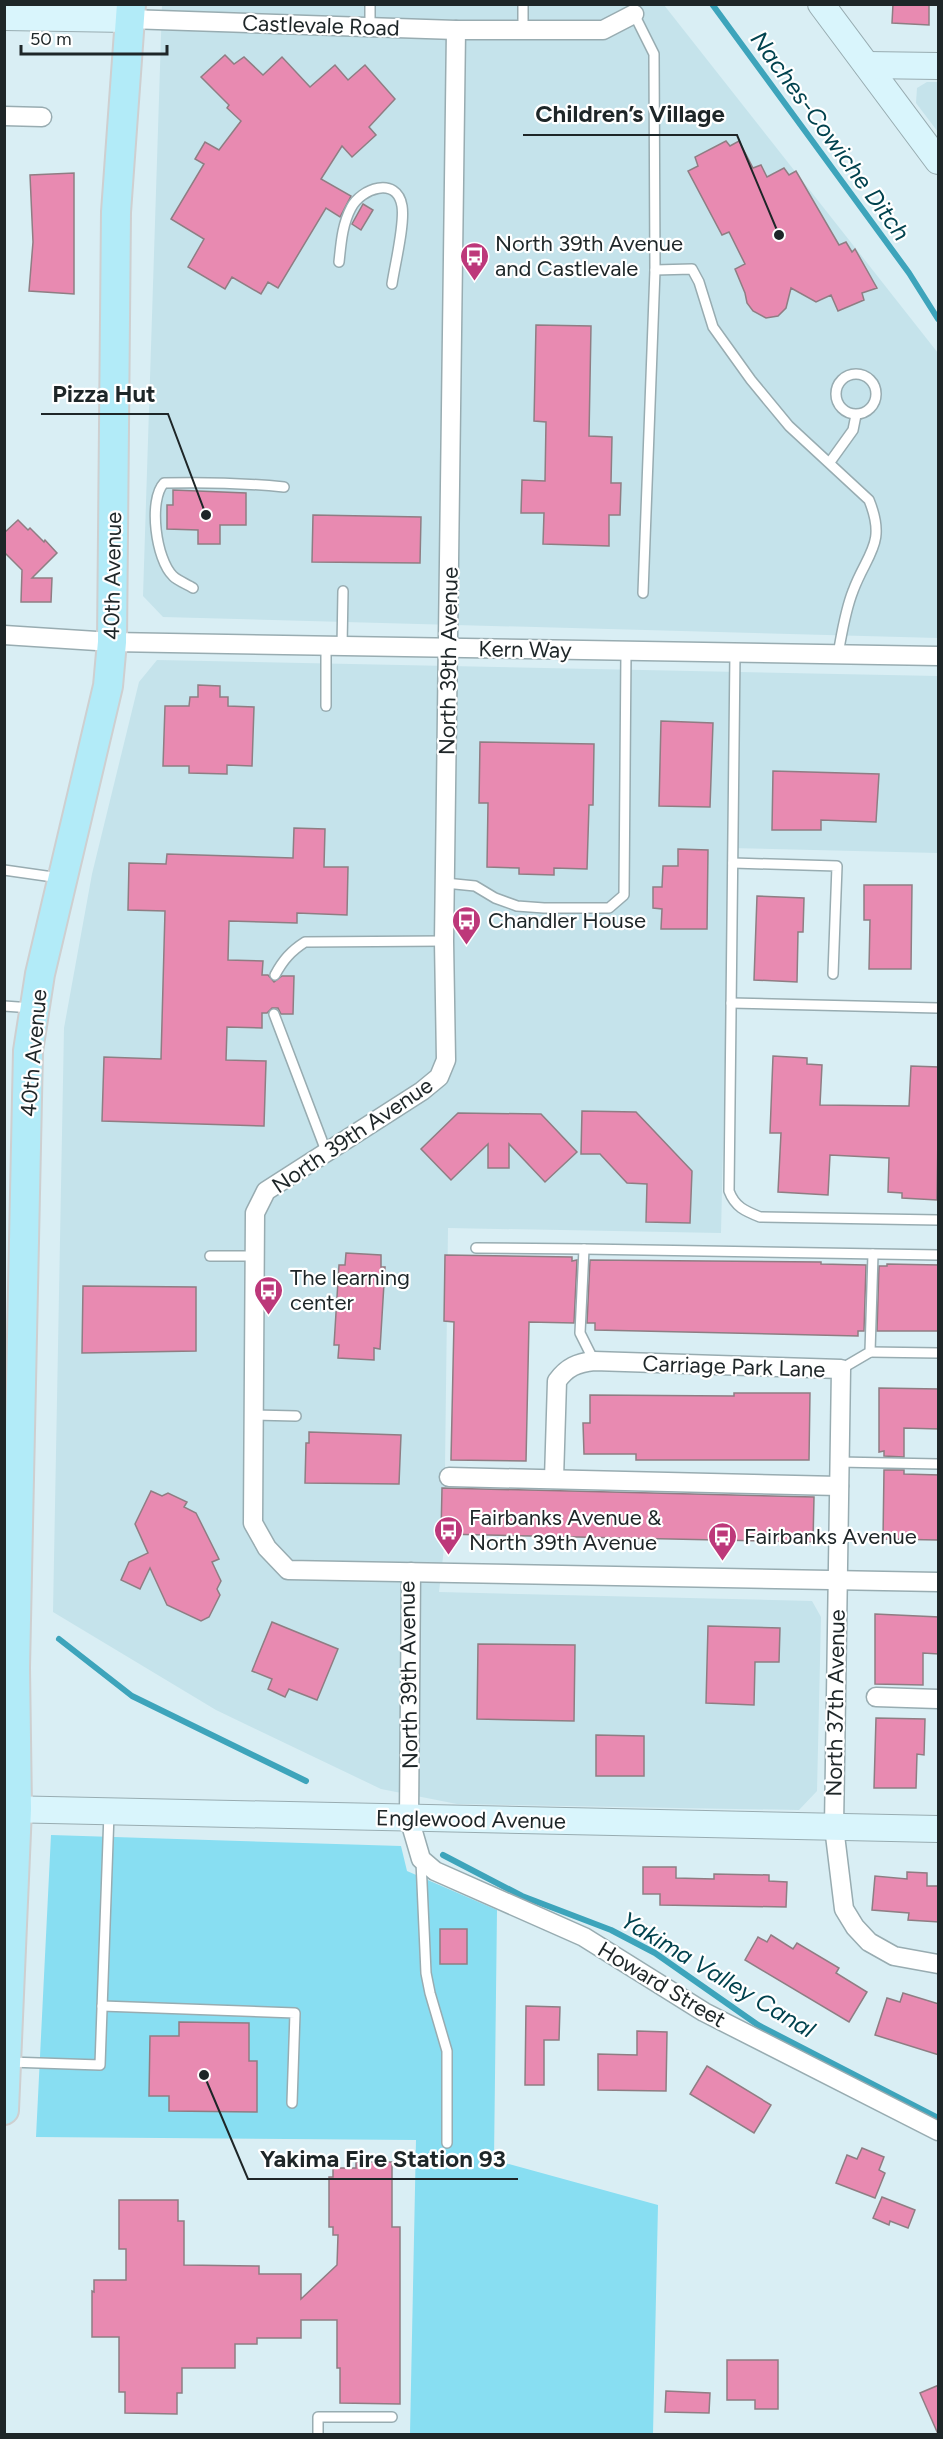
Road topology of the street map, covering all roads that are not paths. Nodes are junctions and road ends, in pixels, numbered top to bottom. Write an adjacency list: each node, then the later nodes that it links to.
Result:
1 (370, 4): 7 (lane)
2 (524, 4): 8 (lane)
3 (821, 4): 10 (street)
4 (129, 12): 6 (street, Castlevale Road); 7 (street, Castlevale Road); 25 (main road, 40th Avenue)
5 (634, 14): 8 (street, Castlevale Road); 16 (lane)
6 (4, 17)
7 (370, 27): 9 (street, Castlevale Road)
8 (524, 29): 9 (street, Castlevale Road)
9 (456, 30): 27 (street, North 39th Avenue)
10 (867, 65): 11 (street); 14 (street)
11 (939, 66)
12 (4, 117): 13 (street)
13 (42, 117)
14 (939, 161)
15 (339, 262): 17 (lane)
16 (655, 270): 19 (lane); 23 (lane)
17 (392, 284)
18 (856, 415): 18 (lane); 19 (lane)
19 (830, 462): 30 (lane)
20 (284, 487): 21 (lane)
21 (193, 588)
22 (344, 591): 26 (lane)
23 (643, 593)
24 (4, 635): 25 (street, Kern Way)
25 (112, 642): 26 (street, Kern Way); 35 (main road, 40th Avenue)
26 (334, 646): 27 (street, Kern Way); 32 (lane)
27 (448, 648): 28 (street, Kern Way); 36 (street, North 39th Avenue)
28 (626, 651): 29 (street, Kern Way); 36 (lane)
29 (735, 652): 30 (street, Kern Way); 33 (lane)
30 (838, 654): 31 (street, Kern Way)
31 (939, 656)
32 (326, 706)
33 (733, 863): 38 (lane); 40 (lane)
34 (4, 870): 35 (lane)
35 (62, 878): 42 (main road, 40th Avenue)
36 (445, 883): 37 (street, North 39th Avenue)
37 (444, 941): 39 (lane); 45 (street, North 39th Avenue)
38 (833, 974)
39 (275, 975)
40 (731, 1004): 43 (lane); 46 (lane)
41 (4, 1006): 42 (lane)
42 (35, 1008): 69 (main road, 40th Avenue)
43 (939, 1008)
44 (273, 1014): 45 (lane)
45 (326, 1151): 52 (street, North 39th Avenue)
46 (939, 1220)
47 (476, 1248): 48 (lane)
48 (584, 1249): 49 (lane); 55 (lane)
49 (873, 1254): 50 (lane); 53 (lane)
50 (939, 1255)
51 (210, 1256): 52 (lane)
52 (254, 1256): 57 (street, North 39th Avenue)
53 (870, 1352): 54 (lane); 56 (lane)
54 (939, 1353)
55 (594, 1361): 56 (street, Carriage Park Lane); 62 (street, Carriage Park Lane)
56 (841, 1369): 59 (street, Carriage Park Lane)
57 (254, 1415): 58 (lane); 64 (street, North 39th Avenue)
58 (296, 1416)
59 (839, 1462): 60 (lane); 63 (street, Carriage Park Lane)
60 (939, 1464)
61 (449, 1477): 62 (street)
62 (554, 1479): 63 (street)
63 (839, 1486): 65 (street, Carriage Park Lane)
64 (411, 1572): 65 (street); 71 (street, North 39th Avenue)
65 (837, 1580): 66 (street); 72 (street, North 37th Avenue)
66 (939, 1582)
67 (876, 1697): 68 (street)
68 (939, 1699)
69 (11, 1809): 70 (street, Englewood Avenue); 77 (main road, 40th Avenue)
70 (110, 1811): 71 (street, Englewood Avenue); 76 (lane)
71 (409, 1818): 72 (street, Englewood Avenue); 74 (street)
72 (834, 1827): 73 (street, Englewood Avenue); 75 (street, North 37th Avenue)
73 (939, 1829)
74 (421, 1859): 80 (street, Howard Street); 81 (lane)
75 (939, 1964)
76 (102, 2006): 77 (lane); 78 (lane)
77 (6, 2061): 79 (main road, 40th Avenue)
78 (292, 2103)
79 (4, 2110)
80 (939, 2131)
81 (447, 2143)
82 (392, 2417): 83 (lane)
83 (318, 2434)

